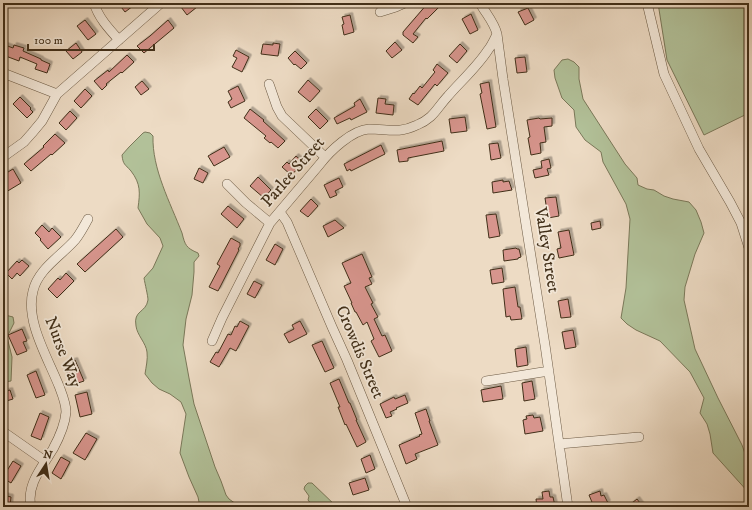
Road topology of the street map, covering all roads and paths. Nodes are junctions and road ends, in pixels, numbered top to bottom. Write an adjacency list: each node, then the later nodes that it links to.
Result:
1 (94, 3): 8 (street)
2 (162, 3): 8 (street)
3 (405, 3): 6 (street)
4 (480, 3): 7 (street, Valley Street)
5 (646, 3): 18 (street)
6 (380, 12)
7 (497, 34): 13 (street, Parlee Street); 20 (street, Valley Street)
8 (118, 40): 11 (street)
9 (3, 73): 11 (street)
10 (269, 84): 13 (street)
11 (57, 94): 12 (street)
12 (3, 157)
13 (326, 157): 15 (street, Parlee Street)
14 (227, 184): 17 (street)
15 (280, 212): 17 (street, Parlee Street); 27 (street, Crowdis Street)
16 (88, 219): 25 (street, Nurse Way)
17 (270, 223): 19 (street, Parlee Street)
18 (749, 248)
19 (212, 341)
20 (549, 371): 21 (street); 24 (street, Valley Street)
21 (486, 381)
22 (5, 433): 25 (street)
23 (640, 437): 24 (street)
24 (559, 444): 28 (street, Valley Street)
25 (45, 461): 26 (street, Nurse Way)
26 (31, 507)
27 (407, 507)
28 (568, 507)

